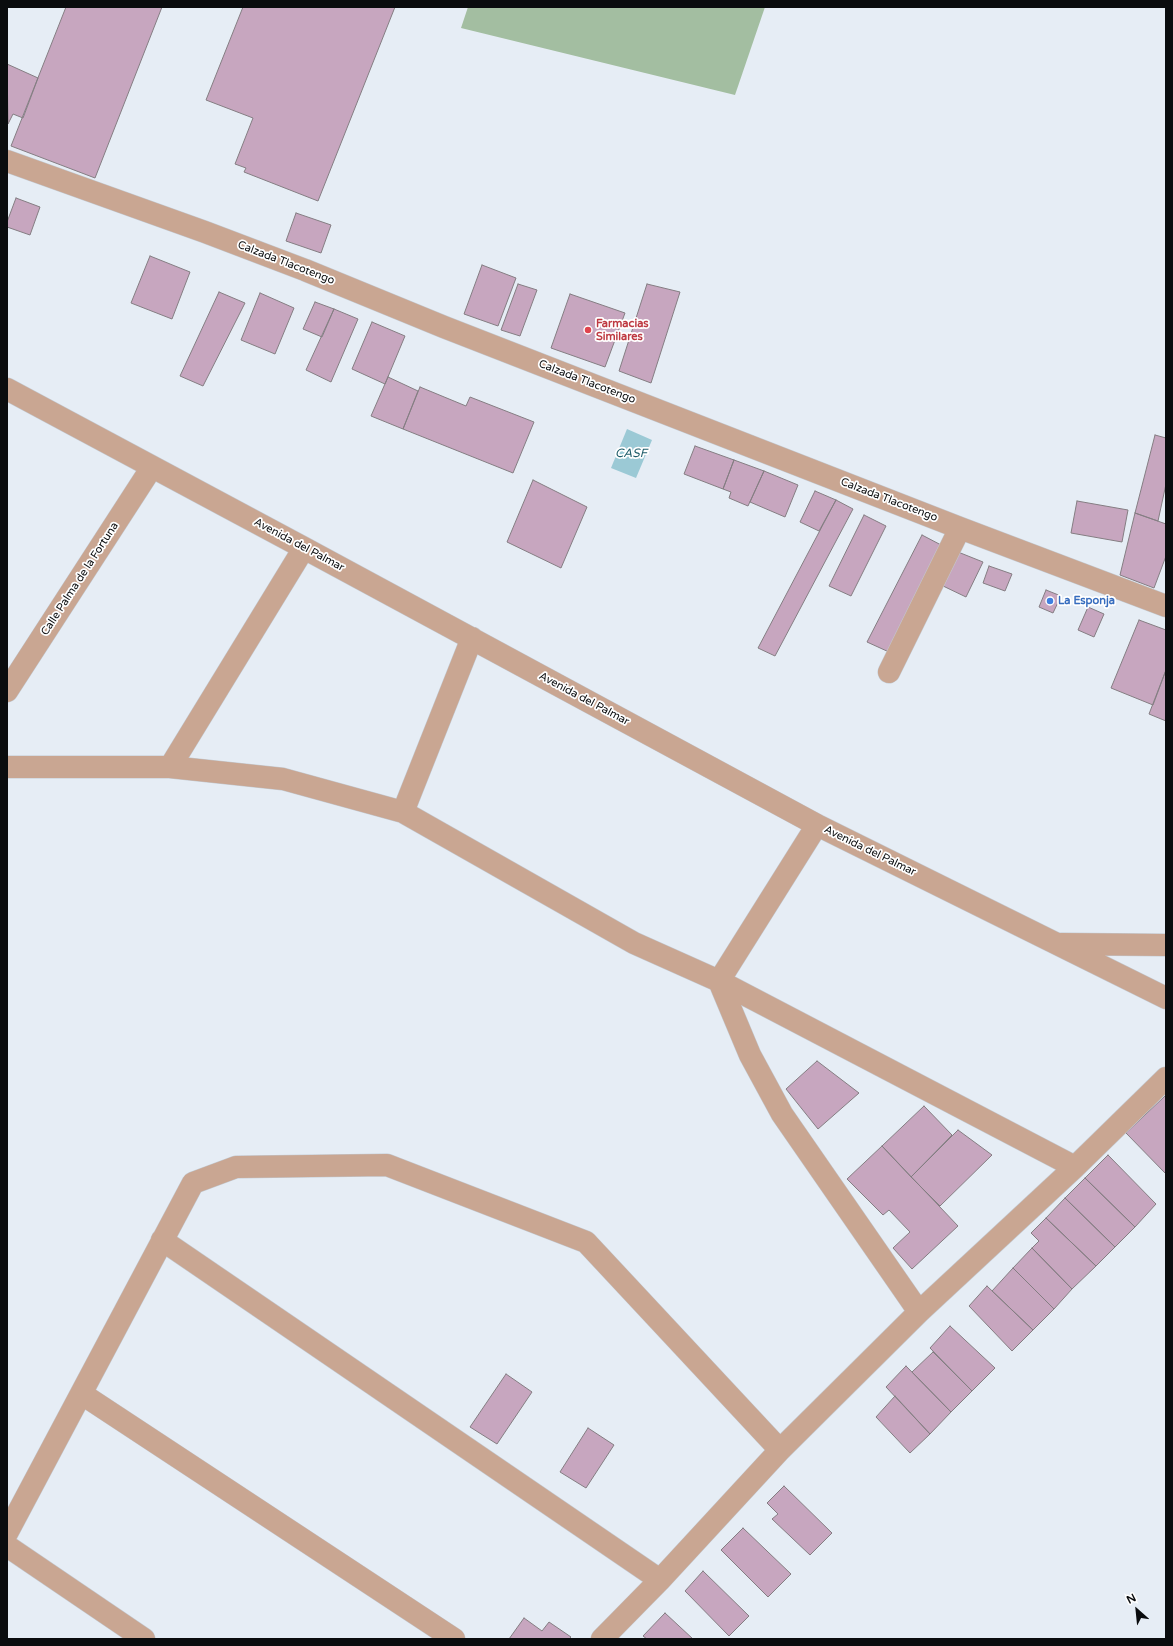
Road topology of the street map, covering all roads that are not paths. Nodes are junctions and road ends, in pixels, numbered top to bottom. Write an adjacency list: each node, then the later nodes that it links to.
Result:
1 (7, 161): 4 (street, Calzada Tlacotengo)
2 (7, 389): 3 (street, Avenida del Palmar)
3 (152, 467): 5 (street, Avenida del Palmar); 9 (street, Calle Palma de la Fortuna)
4 (960, 528): 6 (street, Calzada Tlacotengo); 8 (street)
5 (304, 548): 7 (street, Avenida del Palmar); 11 (street)
6 (1166, 606)
7 (472, 638): 12 (street); 13 (street, Avenida del Palmar)
8 (889, 672)
9 (7, 691)
10 (7, 767): 11 (street)
11 (170, 767): 12 (street)
12 (403, 812): 16 (street)
13 (817, 825): 14 (street, Avenida del Palmar); 16 (street)
14 (1056, 944): 15 (street); 17 (street, Avenida del Palmar)
15 (1166, 945)
16 (719, 981): 19 (street); 21 (street)
17 (1166, 998)
18 (1166, 1078): 19 (street)
19 (1075, 1167): 21 (street)
20 (162, 1240): 22 (street); 23 (street); 26 (street)
21 (919, 1312): 23 (street)
22 (82, 1394): 24 (street); 28 (street)
23 (780, 1450): 26 (street)
24 (7, 1533)
25 (7, 1546): 27 (street)
26 (660, 1580): 29 (street)
27 (144, 1639)
28 (454, 1639)
29 (602, 1639)

